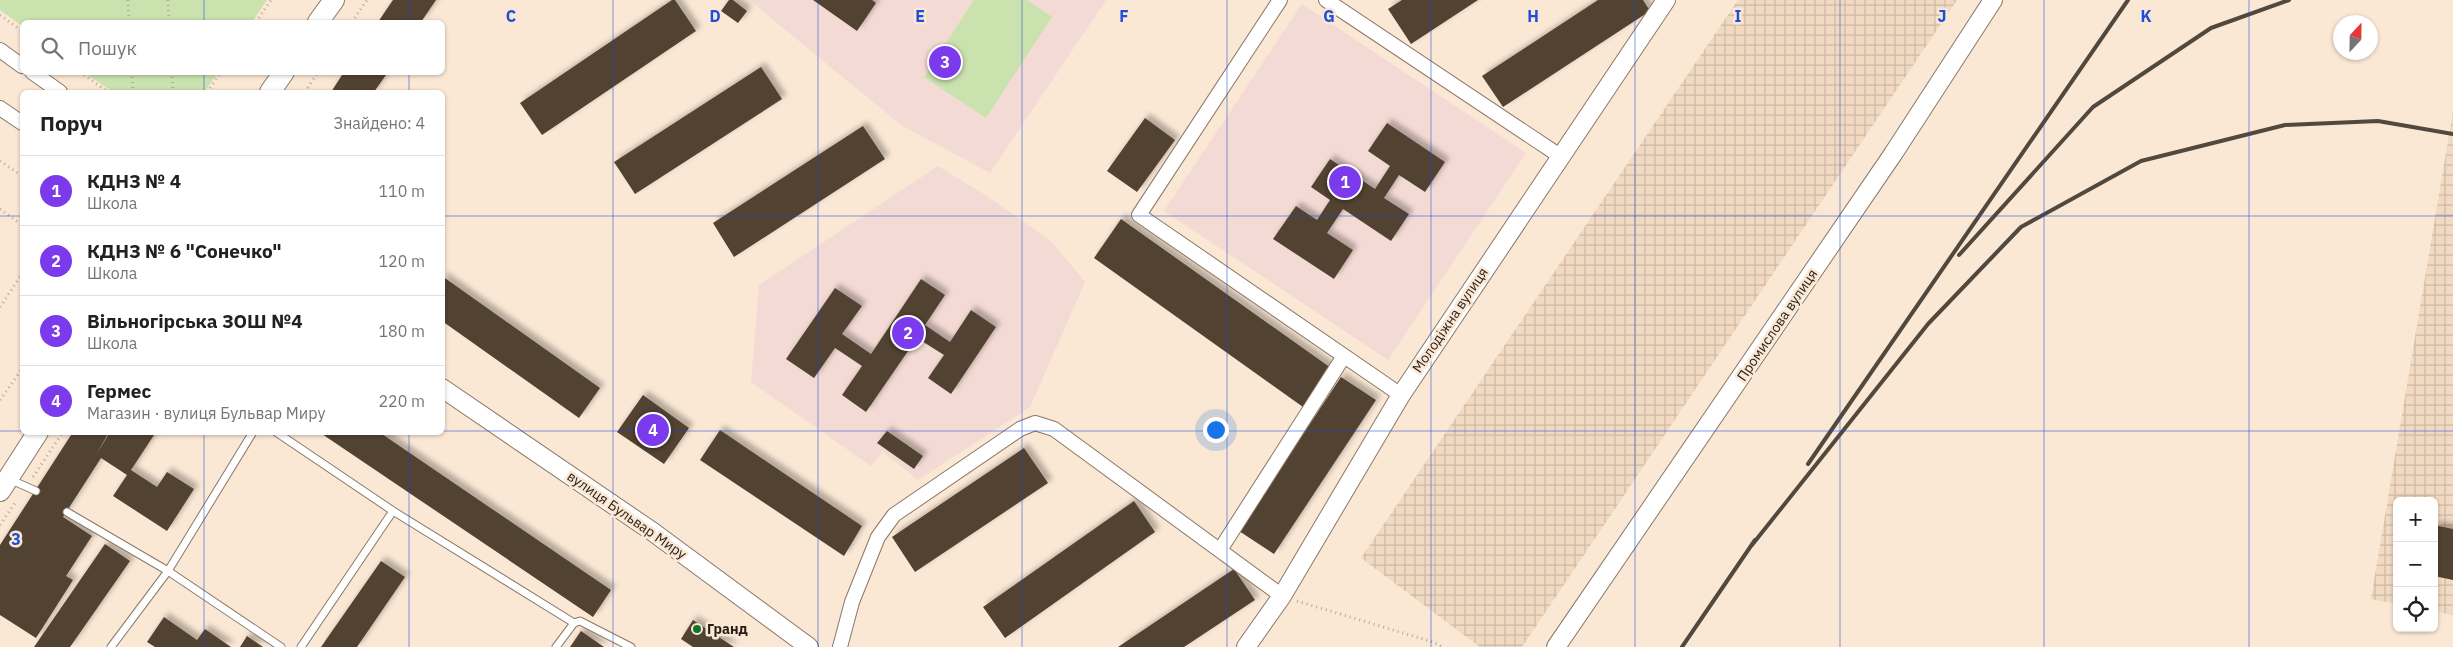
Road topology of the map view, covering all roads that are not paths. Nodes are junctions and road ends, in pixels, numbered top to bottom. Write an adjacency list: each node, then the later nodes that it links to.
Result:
1 (334, 0): 6 (main road)
2 (1280, 0): 16 (street)
3 (1326, 0): 15 (street)
4 (1666, 0): 15 (street, Молодіжна вулиця)
5 (1993, 0): 38 (street, Промислова вулиця)
6 (319, 20)
7 (0, 50): 8 (street)
8 (20, 65)
9 (36, 75): 11 (street)
10 (282, 75): 12 (main road)
11 (57, 90)
12 (271, 90)
13 (0, 108): 14 (street)
14 (20, 122)
15 (1560, 156): 18 (street, Молодіжна вулиця)
16 (1344, 356): 18 (street); 26 (street)
17 (445, 390): 35 (street, вулиця Бульвар Миру)
18 (1401, 395): 28 (street, Молодіжна вулиця)
19 (36, 435): 22 (main road)
20 (251, 435): 27 (lane)
21 (280, 435): 24 (lane)
22 (2, 481): 23 (lane)
23 (36, 492)
24 (393, 511): 29 (lane); 32 (lane)
25 (66, 512): 27 (lane)
26 (1220, 550): 28 (street); 36 (street)
27 (168, 571): 30 (lane); 31 (lane)
28 (1282, 596): 37 (street, Молодіжна вулиця)
29 (574, 623): 33 (lane); 34 (lane)
30 (111, 647)
31 (281, 647)
32 (301, 647)
33 (556, 647)
34 (631, 647)
35 (809, 647)
36 (840, 647)
37 (1246, 647)
38 (1556, 647)

